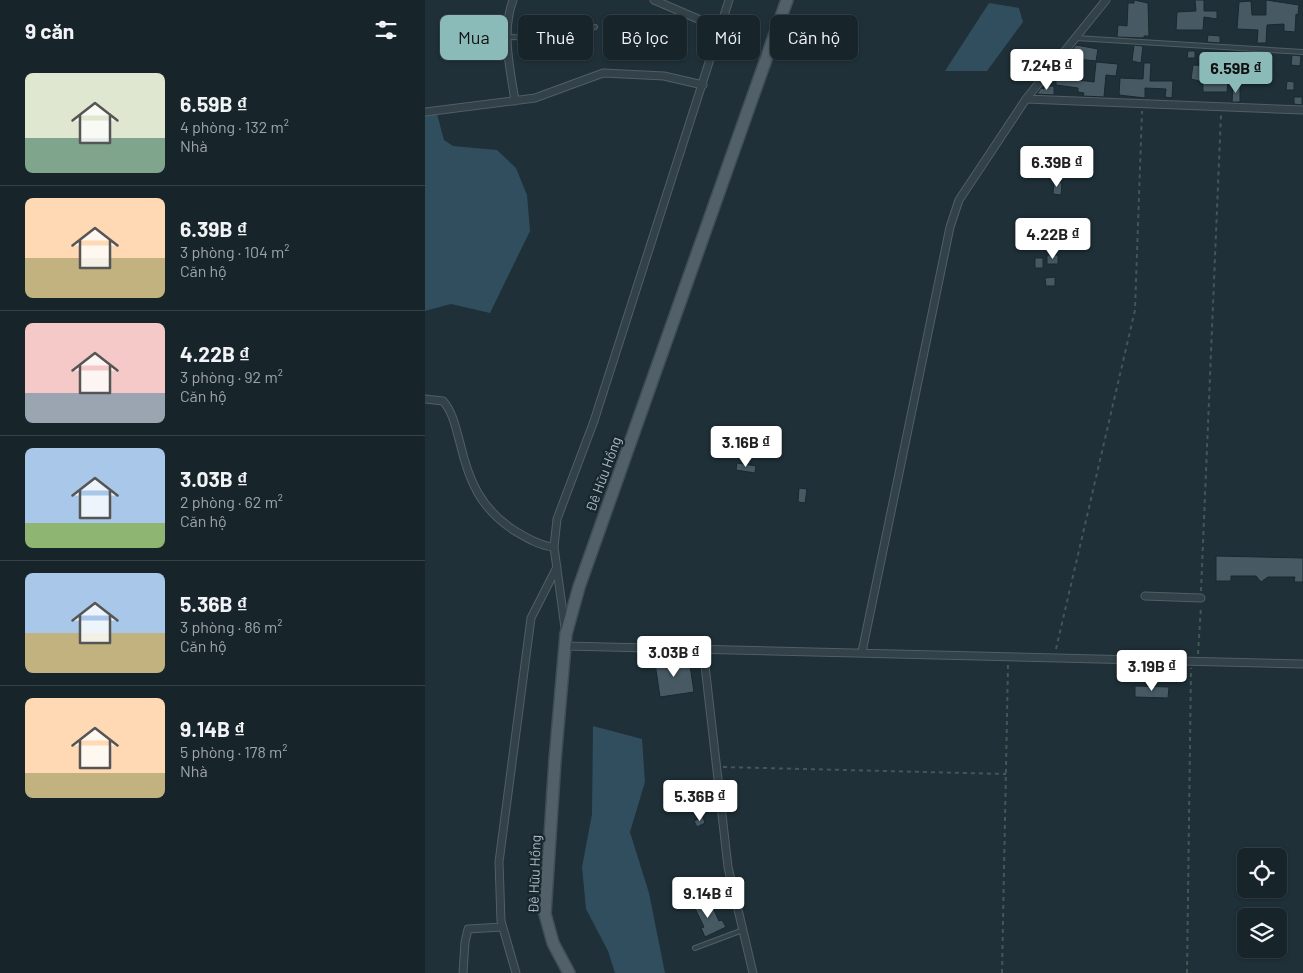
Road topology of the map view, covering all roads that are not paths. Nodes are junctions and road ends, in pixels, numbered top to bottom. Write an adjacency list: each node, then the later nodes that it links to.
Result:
1 (513, 0): 6 (street)
2 (654, 0): 8 (street)
3 (729, 0): 7 (street)
4 (787, 0): 25 (main road, Đê Hữu Hồng)
5 (1106, 0): 11 (street)
6 (507, 15)
7 (724, 15)
8 (697, 19)
9 (595, 27): 10 (lane)
10 (508, 37)
11 (1075, 38): 13 (lane); 16 (street)
12 (508, 45): 17 (street)
13 (1303, 52)
14 (710, 60): 15 (street)
15 (703, 85): 17 (street); 21 (street)
16 (1026, 99): 18 (street); 28 (street)
17 (515, 101): 19 (street)
18 (1303, 110)
19 (425, 112)
20 (425, 399): 21 (street)
21 (554, 547): 22 (street)
22 (557, 566): 25 (street); 30 (street)
23 (1145, 596): 24 (street)
24 (1201, 598)
25 (566, 634): 26 (main road, Đê Hữu Hồng)
26 (565, 646): 27 (street); 35 (main road, Đê Hữu Hồng)
27 (703, 648): 28 (street); 31 (street)
28 (862, 652): 29 (street)
29 (1303, 664)
30 (502, 926): 33 (street); 34 (street)
31 (743, 930): 32 (lane); 36 (street)
32 (695, 948)
33 (463, 973)
34 (516, 973)
35 (569, 973)
36 (753, 973)

